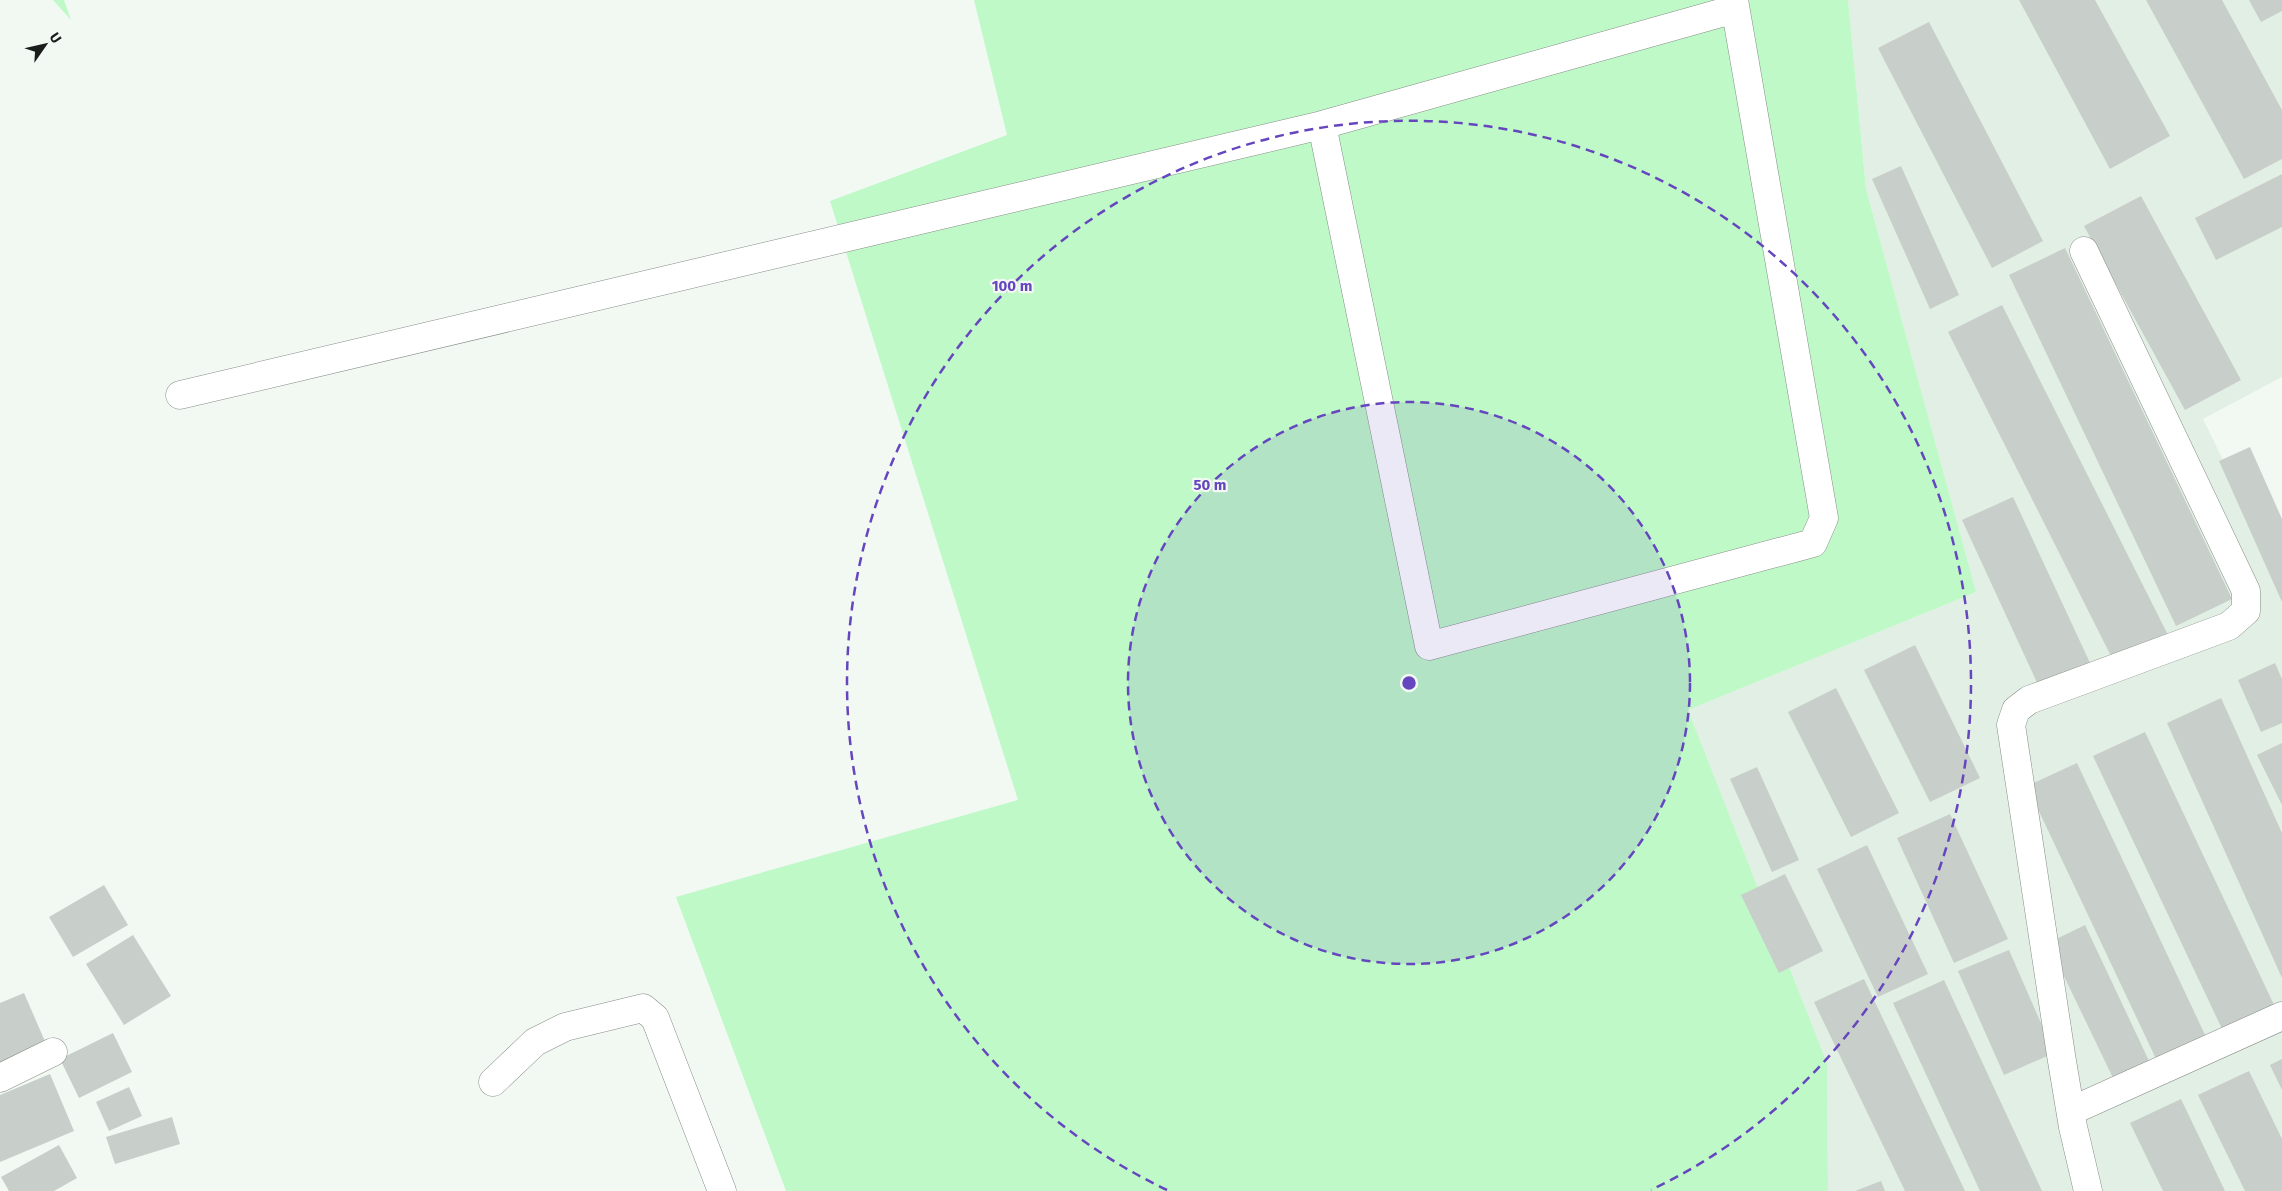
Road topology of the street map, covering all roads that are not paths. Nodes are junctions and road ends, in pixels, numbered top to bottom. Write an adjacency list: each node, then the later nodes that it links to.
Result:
1 (1734, 5): 2 (street); 2 (street)
2 (1322, 125): 4 (street)
3 (2084, 251): 9 (street)
4 (180, 395)
5 (2282, 1016): 9 (street)
6 (53, 1052): 7 (street)
7 (0, 1078)
8 (493, 1082): 10 (street)
9 (2071, 1110): 11 (street)
10 (722, 1191)
11 (2088, 1191)

